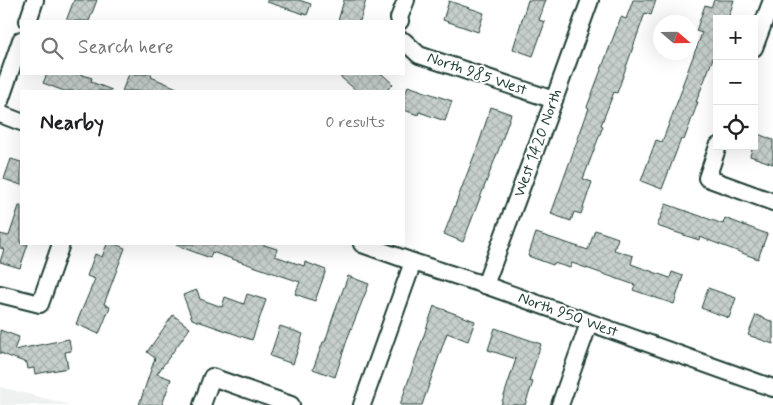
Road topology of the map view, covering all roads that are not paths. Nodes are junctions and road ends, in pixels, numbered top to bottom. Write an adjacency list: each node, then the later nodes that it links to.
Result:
1 (35, 0): 5 (street)
2 (406, 0): 6 (street)
3 (590, 0): 10 (street, West 1420 North)
4 (772, 0): 7 (street)
5 (28, 20)
6 (400, 20)
7 (758, 37)
8 (405, 42): 10 (street, North 985 West)
9 (20, 43): 11 (street)
10 (554, 100): 19 (street, West 1420 North)
11 (0, 101)
12 (0, 114): 13 (street)
13 (20, 122)
14 (717, 150): 15 (street)
15 (773, 202)
16 (61, 245): 20 (street)
17 (365, 245): 18 (street, North 950 West)
18 (413, 262): 19 (street, North 950 West); 25 (street)
19 (485, 285): 21 (street, North 950 West)
20 (0, 294)
21 (589, 323): 22 (street, North 950 West); 26 (street)
22 (773, 388)
23 (202, 405): 24 (street)
24 (291, 405)
25 (362, 405)
26 (560, 405)

